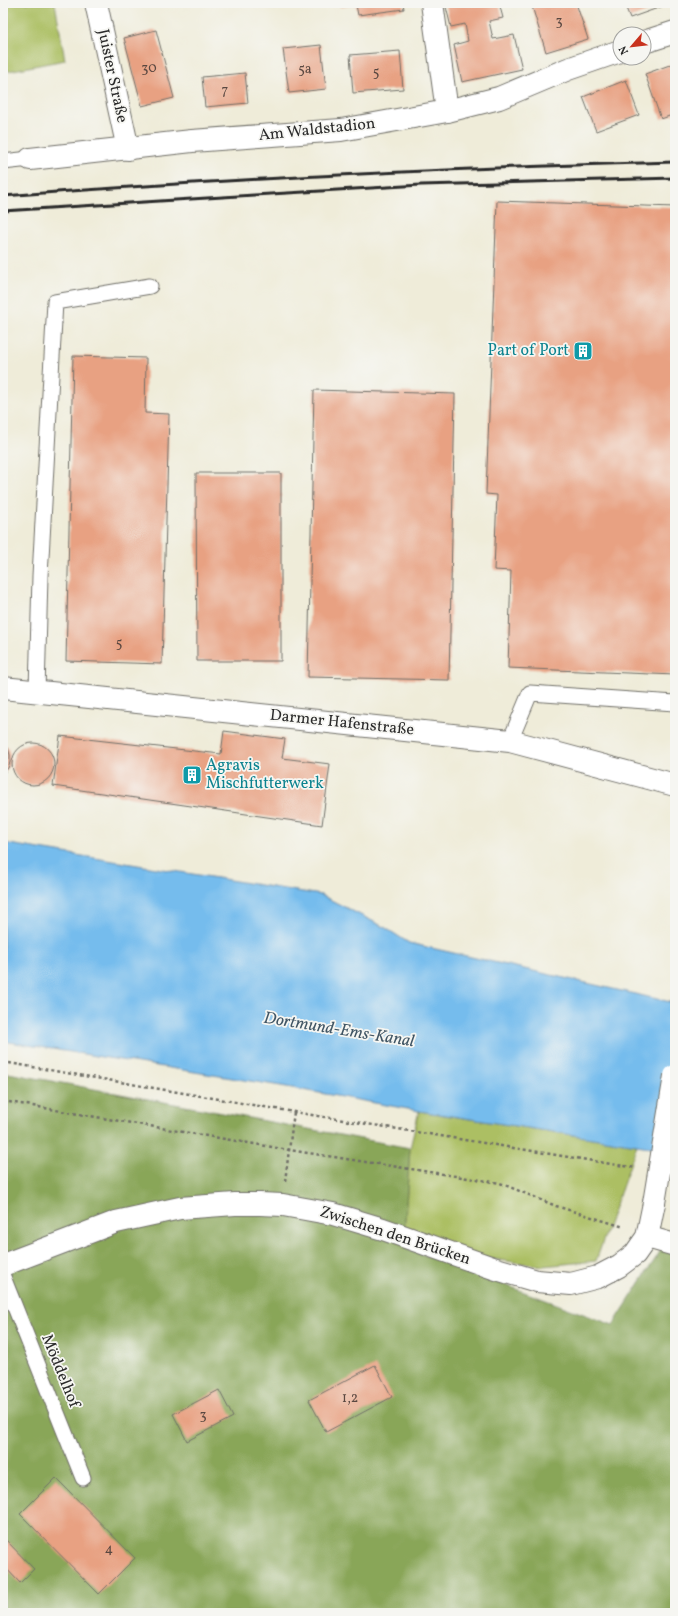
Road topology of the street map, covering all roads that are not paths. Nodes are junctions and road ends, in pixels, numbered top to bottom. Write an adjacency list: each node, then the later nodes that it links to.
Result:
1 (96, 3): 7 (street, Juister Straße)
2 (432, 3): 6 (street)
3 (675, 32): 4 (street)
4 (652, 39)
5 (612, 54): 6 (street, Am Waldstadion)
6 (447, 111): 7 (street, Am Waldstadion)
7 (128, 149): 8 (street, Am Waldstadion)
8 (30, 159): 9 (lane, Am Waldstadion)
9 (3, 162)
10 (150, 286): 12 (lane)
11 (3, 688): 12 (street, Darmer Hafenstraße)
12 (37, 692): 14 (street, Darmer Hafenstraße)
13 (675, 703): 14 (lane)
14 (510, 740): 15 (street, Darmer Hafenstraße)
15 (675, 785)
16 (675, 1076): 17 (street, Zwischen den Brücken, bridge)
17 (647, 1237): 18 (street); 19 (street, Zwischen den Brücken)
18 (675, 1245)
19 (3, 1265)
20 (3, 1277): 21 (lane, Möddelhof)
21 (83, 1478)

